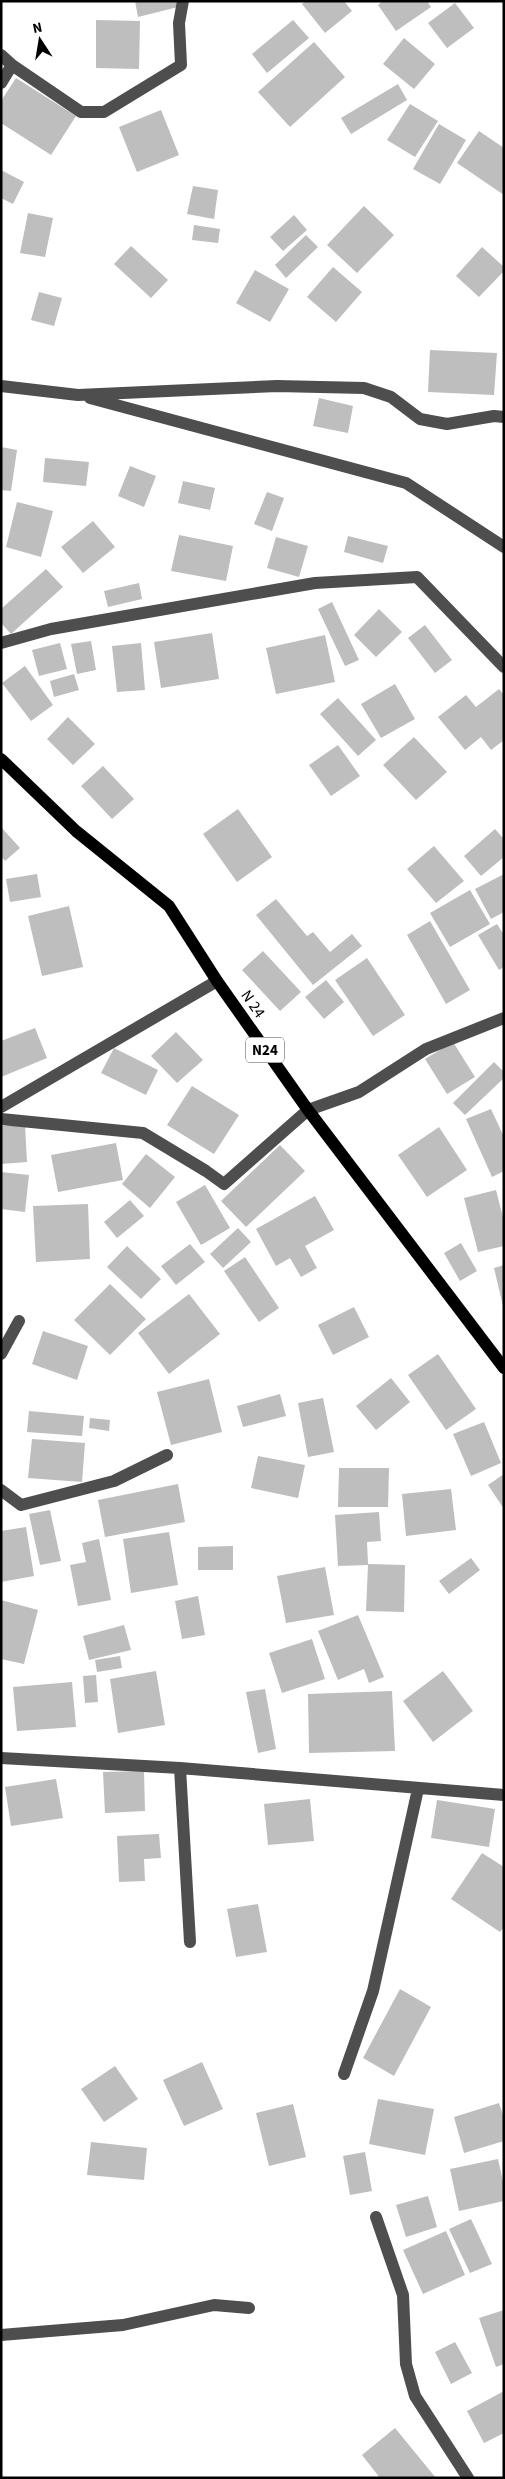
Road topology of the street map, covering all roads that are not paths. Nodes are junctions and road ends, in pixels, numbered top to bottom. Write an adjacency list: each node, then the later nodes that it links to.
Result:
1 (183, 1): 3 (street)
2 (1, 55): 3 (street)
3 (12, 65): 4 (street)
4 (1, 83)
5 (1, 386): 6 (street)
6 (78, 395): 7 (street); 8 (street)
7 (504, 417)
8 (504, 548)
9 (1, 642): 10 (street)
10 (504, 667)
11 (1, 759): 12 (main road, N 24 / N24)
12 (217, 981): 14 (street); 15 (main road, N 24 / N24)
13 (504, 1018): 15 (street)
14 (1, 1107)
15 (308, 1110): 16 (street); 19 (main road, N 24 / N24)
16 (1, 1119)
17 (19, 1321): 18 (street)
18 (1, 1354)
19 (504, 1368)
20 (167, 1455): 21 (street)
21 (1, 1490)
22 (1, 1758): 23 (street)
23 (180, 1768): 24 (street); 26 (street)
24 (418, 1789): 25 (street); 27 (street)
25 (504, 1795)
26 (190, 1942)
27 (344, 2074)
28 (376, 2217): 31 (street)
29 (249, 2308): 30 (street)
30 (1, 2335)
31 (468, 2478)

